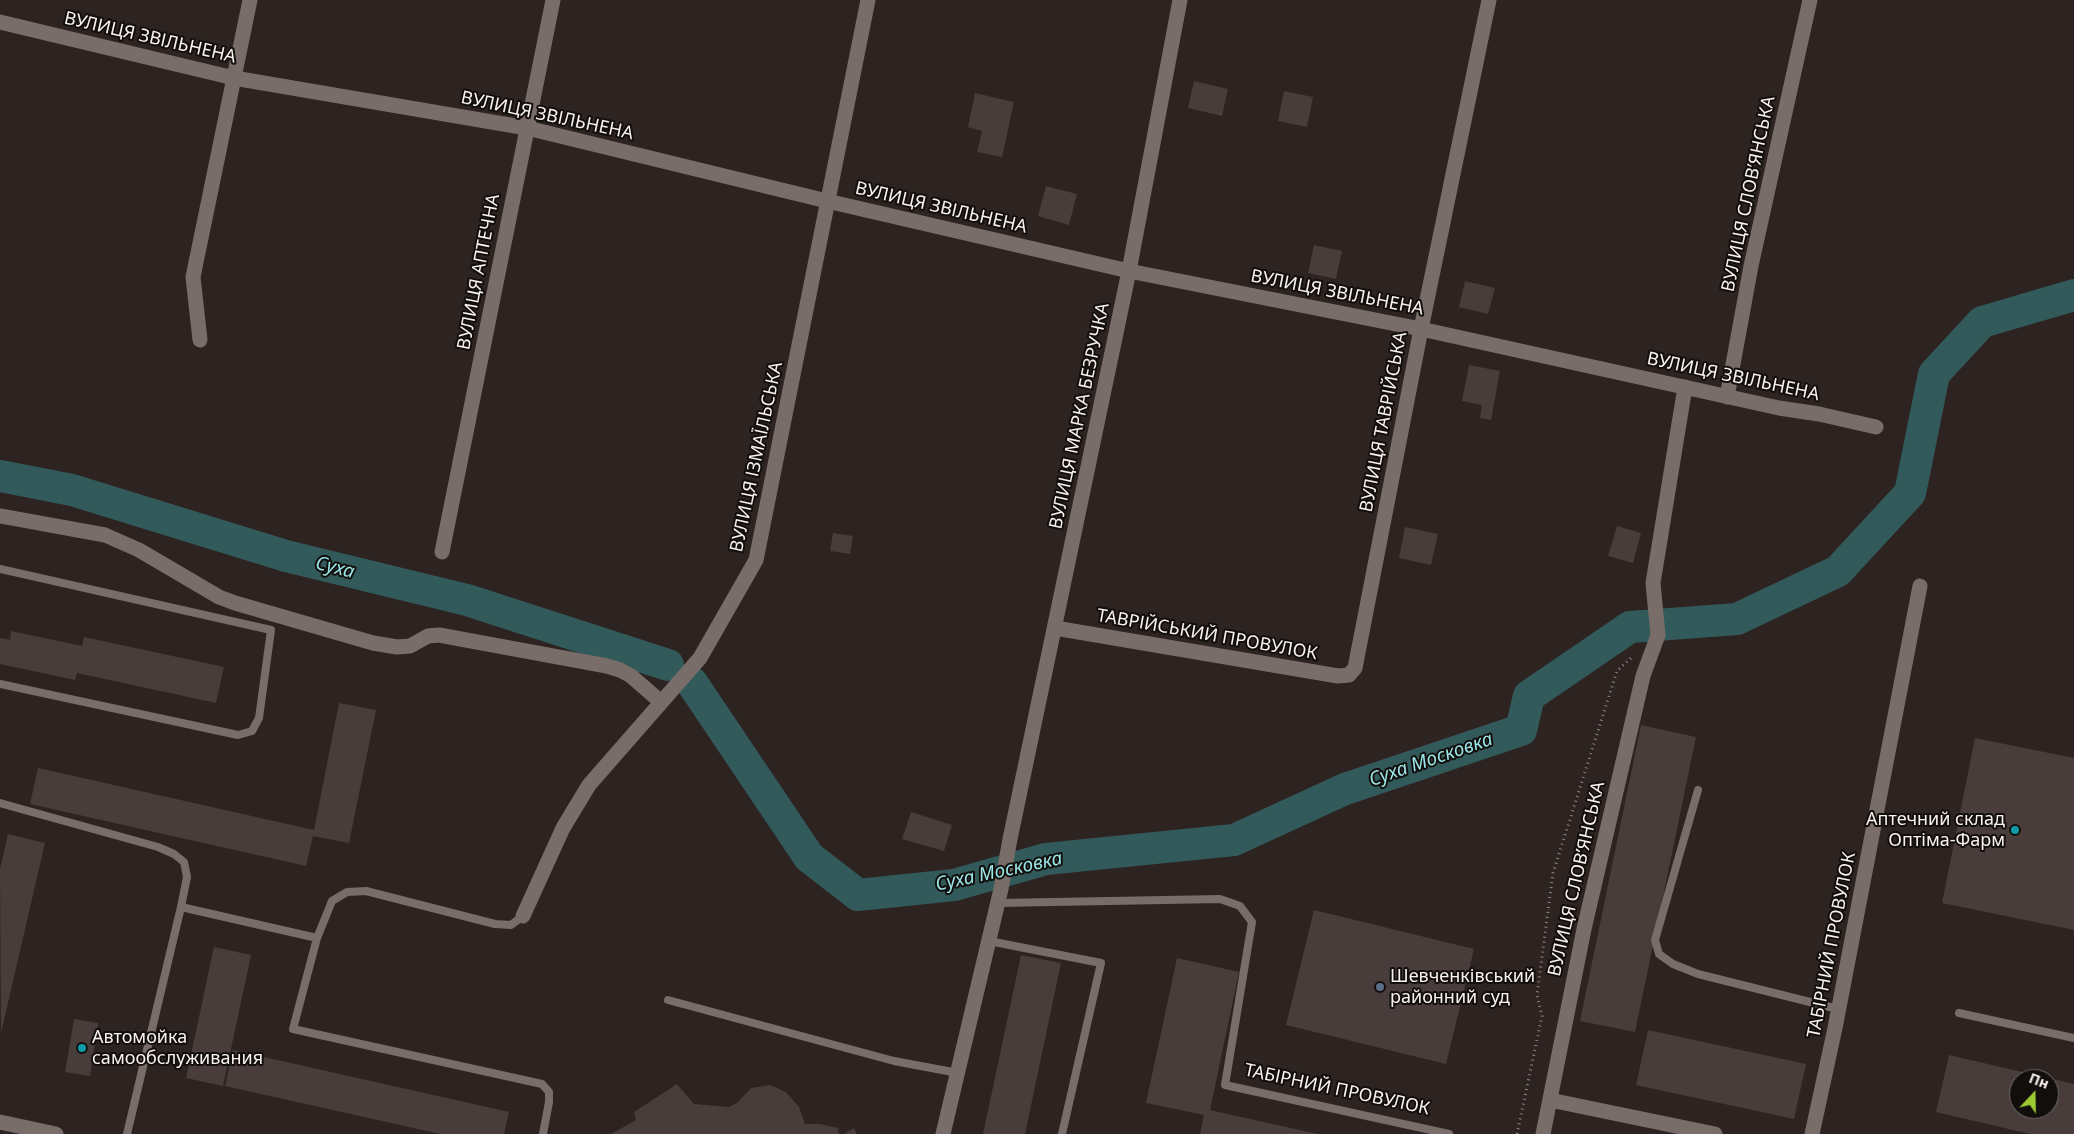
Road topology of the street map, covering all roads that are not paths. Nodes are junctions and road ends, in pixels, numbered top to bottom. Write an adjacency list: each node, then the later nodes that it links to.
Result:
1 (250, 0): 8 (street)
2 (553, 0): 9 (street, ВУЛИЦЯ АПТЕЧНА)
3 (868, 0): 10 (street, ВУЛИЦЯ ІЗМАЇЛЬСЬКА)
4 (1180, 0): 11 (street, ВУЛИЦЯ МАРКА БЕЗРУЧКА)
5 (1489, 0): 12 (street, ВУЛИЦЯ ТАВРІЙСЬКА)
6 (1810, 0): 15 (street, ВУЛИЦЯ СЛОВ’ЯНСЬКА)
7 (0, 22): 8 (street, ВУЛИЦЯ ЗВІЛЬНЕНА)
8 (234, 78): 9 (street, ВУЛИЦЯ ЗВІЛЬНЕНА); 13 (street)
9 (527, 128): 10 (street, ВУЛИЦЯ ЗВІЛЬНЕНА); 18 (street, ВУЛИЦЯ АПТЕЧНА)
10 (827, 201): 11 (street, ВУЛИЦЯ ЗВІЛЬНЕНА); 26 (street, ВУЛИЦЯ ІЗМАЇЛЬСЬКА)
11 (1129, 271): 12 (street, ВУЛИЦЯ ЗВІЛЬНЕНА); 22 (street, ВУЛИЦЯ МАРКА БЕЗРУЧКА)
12 (1421, 329): 14 (street, ВУЛИЦЯ ЗВІЛЬНЕНА); 24 (street, ВУЛИЦЯ ТАВРІЙСЬКА)
13 (200, 340)
14 (1685, 387): 15 (street, ВУЛИЦЯ ЗВІЛЬНЕНА); 39 (street, ВУЛИЦЯ СЛОВ’ЯНСЬКА)
15 (1727, 397): 16 (street, ВУЛИЦЯ ЗВІЛЬНЕНА)
16 (1876, 427)
17 (0, 516): 21 (street)
18 (442, 552)
19 (0, 569): 23 (lane)
20 (1920, 586): 35 (street, ТАБІРНИЙ ПРОВУЛОК)
21 (275, 615): 23 (lane); 26 (street)
22 (1055, 628): 24 (street, ТАВРІЙСЬКИЙ ПРОВУЛОК); 29 (street, ВУЛИЦЯ МАРКА БЕЗРУЧКА)
23 (272, 630): 25 (lane)
24 (1351, 674)
25 (0, 684)
26 (661, 702): 31 (street, ВУЛИЦЯ ІЗМАЇЛЬСЬКА)
27 (1698, 790): 35 (lane)
28 (0, 803): 30 (lane)
29 (1000, 896): 33 (street); 46 (lane, ТАБІРНИЙ ПРОВУЛОК)
30 (181, 907): 32 (lane); 42 (lane)
31 (523, 916): 32 (lane)
32 (317, 938): 43 (lane)
33 (989, 941): 38 (street); 45 (lane)
34 (668, 1000): 38 (lane)
35 (1838, 1009): 49 (street, ТАБІРНИЙ ПРОВУЛОК)
36 (1959, 1013): 37 (lane)
37 (2074, 1038)
38 (958, 1073): 44 (street)
39 (1550, 1100): 47 (street, ВУЛИЦЯ СЛОВ’ЯНСЬКА); 48 (street)
40 (0, 1122): 41 (street)
41 (56, 1134)
42 (127, 1134)
43 (542, 1134)
44 (943, 1134)
45 (1062, 1134)
46 (1449, 1134)
47 (1543, 1134)
48 (1715, 1134)
49 (1812, 1134)

